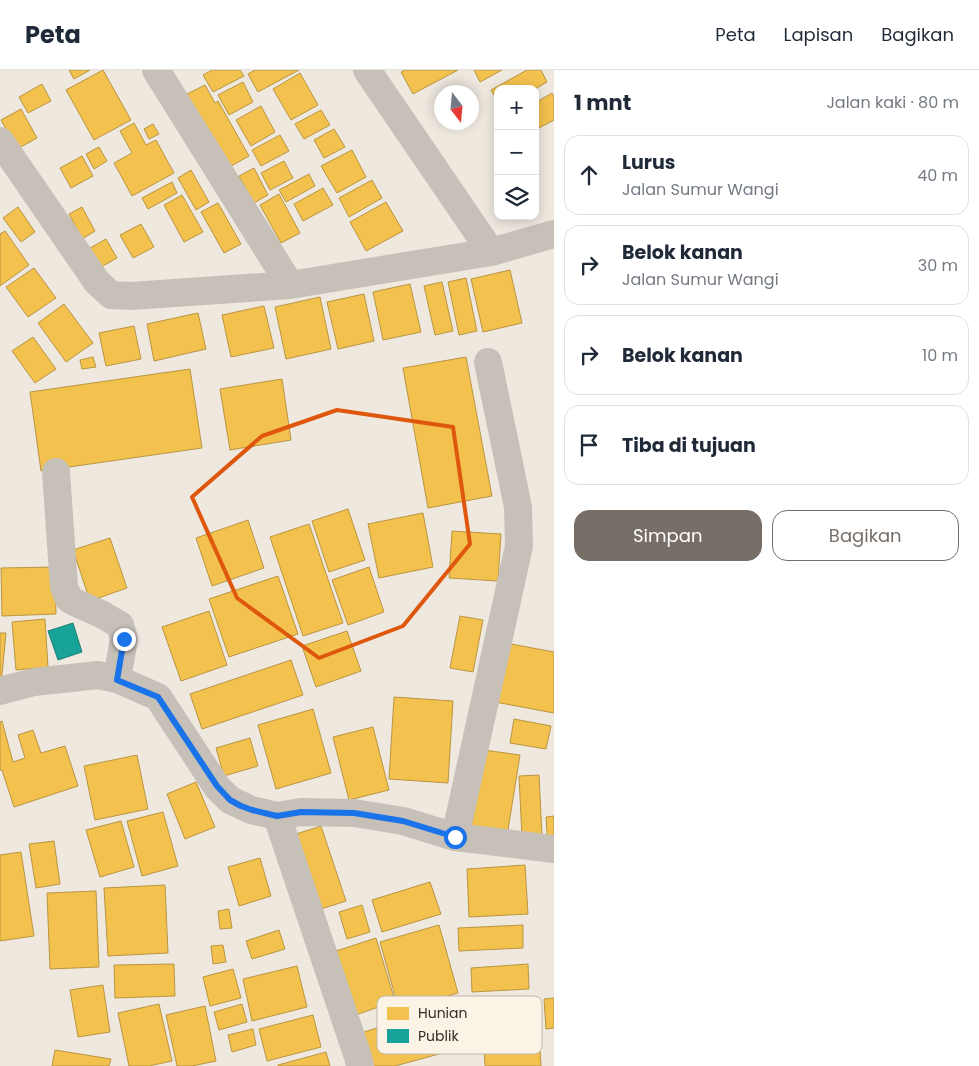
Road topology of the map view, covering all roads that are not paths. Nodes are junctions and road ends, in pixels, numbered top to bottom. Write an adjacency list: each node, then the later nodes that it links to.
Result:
1 (156, 70): 6 (street)
2 (367, 70): 5 (street)
3 (0, 141): 6 (street)
4 (554, 234): 5 (street)
5 (491, 252): 6 (street)
6 (290, 285)
7 (488, 362): 12 (street)
8 (56, 472): 9 (street)
9 (117, 680): 10 (street); 11 (street)
10 (0, 691)
11 (277, 816): 12 (street); 14 (street)
12 (455, 837): 13 (street)
13 (554, 849)
14 (360, 1066)

